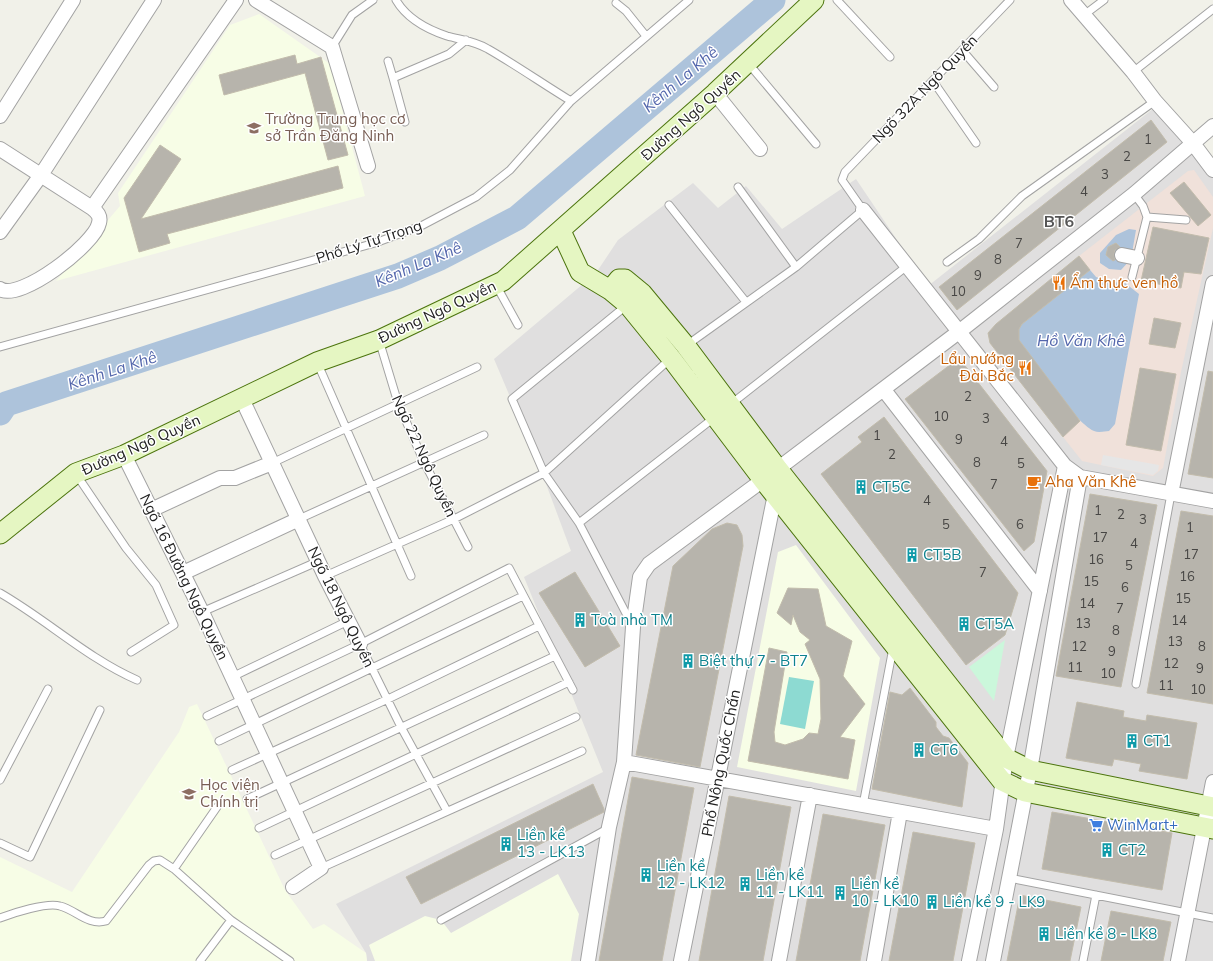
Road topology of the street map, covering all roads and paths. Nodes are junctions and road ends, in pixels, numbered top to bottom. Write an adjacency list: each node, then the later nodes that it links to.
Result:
1 (73, 0): 30 (street)
2 (154, 0): 40 (street)
3 (236, 0): 44 (street)
4 (256, 0): 18 (street)
5 (373, 0): 18 (lane)
6 (396, 0): 17 (lane)
7 (688, 0): 16 (lane, Phố Lý Tự Trọng)
8 (814, 0): 22 (street, Đường Ngô Quyền)
9 (837, 0): 20 (lane)
10 (1010, 0): 19 (lane, Ngõ 32A Ngô Quyền)
11 (1071, 0): 15 (street)
12 (1104, 0): 15 (lane)
13 (616, 3): 16 (lane)
14 (1213, 9): 23 (lane)
15 (1084, 16): 23 (street)
16 (646, 36): 28 (lane, Phố Lý Tự Trọng)
17 (466, 40): 24 (lane); 28 (lane)
18 (332, 47): 38 (street)
19 (962, 50): 25 (lane, Ngõ 32A Ngô Quyền); 26 (lane)
20 (890, 57)
21 (388, 61): 24 (lane)
22 (748, 63): 27 (street, Đường Ngô Quyền); 35 (lane)
23 (1133, 72): 29 (street)
24 (393, 78): 31 (lane)
25 (933, 81): 34 (lane); 45 (lane, Ngõ 32A Ngô Quyền)
26 (994, 87)
27 (715, 94): 37 (street); 48 (street, Đường Ngô Quyền)
28 (571, 101): 64 (lane, Phố Lý Tự Trọng)
29 (1156, 101): 33 (street); 52 (lane)
30 (0, 116)
31 (405, 122)
32 (1213, 126): 33 (street)
33 (1192, 142): 39 (street); 42 (street)
34 (976, 143)
35 (816, 144)
36 (0, 149): 40 (street)
37 (760, 149)
38 (368, 166)
39 (1213, 170)
40 (41, 175): 44 (street); 49 (street)
41 (738, 187): 54 (lane)
42 (1134, 194): 46 (lane); 62 (street)
43 (669, 205): 60 (lane)
44 (92, 208): 58 (street)
45 (863, 210): 53 (street); 54 (lane)
46 (1147, 217): 47 (lane); 51 (lane)
47 (1186, 220)
48 (560, 231): 57 (street, Đường Ngô Quyền); 59 (street)
49 (0, 232)
50 (1122, 255): 51 (street)
51 (1137, 258): 55 (lane)
52 (947, 262)
53 (908, 266): 62 (street); 71 (lane)
54 (796, 267): 60 (lane)
55 (1132, 277)
56 (1213, 283): 84 (street)
57 (496, 285): 61 (lane); 63 (street, Đường Ngô Quyền)
58 (0, 289)
59 (635, 299): 65 (street); 79 (lane)
60 (746, 302): 65 (lane)
61 (518, 325)
62 (960, 331): 68 (street); 77 (street)
63 (378, 340): 66 (street, Đường Ngô Quyền); 70 (lane, Ngõ 22 Ngô Quyền)
64 (0, 347)
65 (678, 352): 71 (street); 79 (lane)
66 (317, 362): 69 (street, Đường Ngô Quyền); 72 (lane)
67 (477, 366): 70 (lane)
68 (884, 390): 78 (street); 97 (street)
69 (242, 399): 74 (street, Đường Ngô Quyền); 76 (street, Ngõ 18 Ngô Quyền)
70 (398, 403): 72 (lane); 75 (lane, Ngõ 22 Ngô Quyền)
71 (723, 410): 78 (street); 83 (street); 89 (lane)
72 (347, 428): 76 (lane); 82 (lane)
73 (484, 435): 75 (lane)
74 (124, 455): 80 (street, Đường Ngô Quyền); 86 (street, Ngõ 16 Đường Ngô Quyền)
75 (424, 462): 82 (lane); 88 (lane, Ngõ 22 Ngô Quyền)
76 (272, 463): 86 (street); 87 (street, Ngõ 18 Ngô Quyền)
77 (1065, 466): 81 (street); 97 (street)
78 (778, 469): 83 (street); 126 (street)
79 (544, 472): 88 (lane); 89 (lane)
80 (76, 474): 90 (street, Đường Ngô Quyền); 106 (lane)
81 (1080, 477): 84 (street); 129 (street)
82 (371, 486): 87 (lane); 91 (lane)
83 (769, 487): 103 (street); 105 (street); 130 (street, Phố Nông Quốc Chấn)
84 (1171, 494): 85 (street); 112 (lane)
85 (1213, 501)
86 (151, 510): 94 (street, Ngõ 16 Đường Ngô Quyền)
87 (299, 519): 93 (street, Ngõ 18 Ngô Quyền); 94 (street)
88 (454, 520): 91 (lane); 92 (lane, Ngõ 22 Ngô Quyền)
89 (579, 523): 103 (lane)
90 (0, 534)
91 (397, 544): 95 (lane); 96 (lane)
92 (468, 547)
93 (319, 561): 95 (street, Ngõ 18 Ngô Quyền); 100 (lane)
94 (183, 573): 100 (street, Ngõ 16 Đường Ngô Quyền)
95 (325, 576): 101 (street, Ngõ 18 Ngô Quyền)
96 (411, 576)
97 (1040, 591): 126 (street)
98 (0, 593): 110 (lane)
99 (523, 596): 102 (lane); 104 (lane); 108 (lane)
100 (202, 612): 109 (street, Ngõ 16 Đường Ngô Quyền)
101 (348, 621): 104 (street, Ngõ 18 Ngô Quyền); 109 (lane)
102 (539, 626): 107 (lane); 115 (lane)
103 (633, 627): 127 (street)
104 (360, 644): 108 (lane, Ngõ 18 Ngô Quyền); 116 (lane)
105 (893, 645): 132 (street); 139 (lane)
106 (131, 652)
107 (555, 656): 111 (lane); 121 (lane)
108 (371, 668): 115 (lane, Ngõ 18 Ngô Quyền); 120 (lane)
109 (232, 676): 116 (street, Ngõ 16 Đường Ngô Quyền)
110 (137, 680)
111 (569, 682): 114 (lane); 125 (lane)
112 (1136, 684)
113 (48, 689): 131 (lane)
114 (573, 690)
115 (388, 699): 121 (lane, Ngõ 18 Ngô Quyền); 124 (lane)
116 (243, 700): 118 (lane); 120 (street, Ngõ 16 Đường Ngô Quyền)
117 (100, 710): 150 (lane)
118 (207, 716)
119 (576, 717): 135 (lane)
120 (255, 723): 122 (lane); 124 (street, Ngõ 16 Đường Ngô Quyền)
121 (401, 728): 125 (lane, Ngõ 18 Ngô Quyền); 134 (lane)
122 (219, 741)
123 (582, 751): 142 (lane)
124 (268, 754): 128 (lane); 134 (street, Ngõ 16 Đường Ngô Quyền)
125 (416, 756): 135 (lane, Ngõ 18 Ngô Quyền); 143 (lane)
126 (1006, 758): 129 (street); 132 (street)
127 (624, 762): 130 (street); 146 (street)
128 (232, 770)
129 (1030, 770): 136 (street); 140 (street)
130 (718, 779): 137 (street); 165 (street, Phố Nông Quốc Chấn)
131 (0, 780)
132 (1002, 781): 136 (street); 148 (street)
133 (1213, 782): 140 (street)
134 (280, 783): 138 (lane); 143 (street, Ngõ 16 Đường Ngô Quyền)
135 (431, 784): 142 (lane, Ngõ 18 Ngô Quyền); 149 (lane)
136 (1025, 792): 147 (street); 154 (street)
137 (810, 795): 139 (street); 166 (street)
138 (247, 800)
139 (863, 805): 144 (street)
140 (1211, 806): 147 (street)
141 (216, 807): 153 (lane)
142 (447, 811): 152 (lane)
143 (294, 812): 145 (lane); 149 (street, Ngõ 16 Đường Ngô Quyền)
144 (900, 812): 148 (street); 167 (street)
145 (259, 828)
146 (609, 828): 161 (lane); 164 (street)
147 (1209, 828): 157 (street)
148 (996, 829): 168 (street)
149 (308, 840): 151 (lane); 152 (street, Ngõ 16 Đường Ngô Quyền)
150 (0, 843)
151 (275, 855)
152 (322, 868): 155 (street)
153 (174, 869): 158 (lane); 160 (lane)
154 (1009, 878): 156 (lane); 169 (street)
155 (293, 887)
156 (1096, 895): 157 (lane); 170 (lane)
157 (1186, 913): 159 (lane); 171 (street)
158 (0, 918)
159 (1213, 918)
160 (231, 920): 162 (lane); 163 (lane)
161 (440, 920)
162 (200, 961)
163 (290, 961)
164 (588, 961)
165 (681, 961)
166 (779, 961)
167 (874, 961)
168 (969, 961)
169 (993, 961)
170 (1083, 961)
171 (1178, 961)

